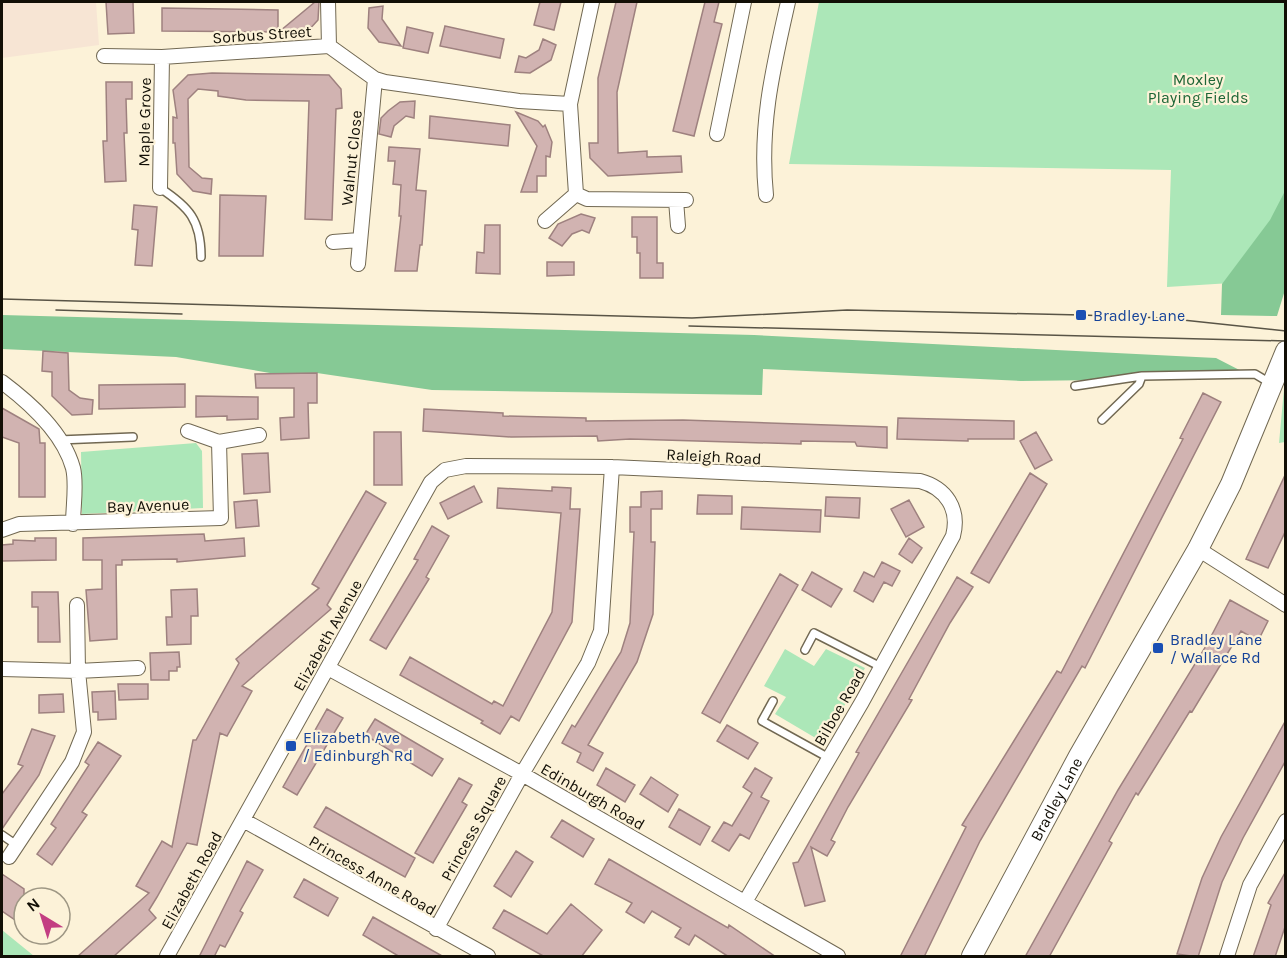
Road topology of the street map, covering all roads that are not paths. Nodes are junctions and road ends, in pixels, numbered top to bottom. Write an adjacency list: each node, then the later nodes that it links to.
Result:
1 (328, 2): 5 (street)
2 (592, 2): 9 (street)
3 (744, 2): 10 (street)
4 (788, 2): 13 (street)
5 (329, 46): 7 (street, Sorbus Street); 8 (street, Sorbus Street)
6 (104, 56): 7 (street, Sorbus Street)
7 (162, 57): 11 (street, Maple Grove)
8 (375, 79): 9 (street, Sorbus Street); 16 (street, Walnut Close)
9 (570, 104): 12 (street)
10 (717, 134)
11 (160, 188): 18 (lane)
12 (576, 194): 14 (street); 15 (street)
13 (766, 195)
14 (545, 221)
15 (678, 226)
16 (359, 240): 17 (street); 19 (street, Walnut Close)
17 (333, 242)
18 (201, 257)
19 (358, 264)
20 (1286, 351): 22 (street, Bradley Lane)
21 (1143, 376): 22 (lane); 24 (lane); 25 (lane)
22 (1275, 377): 36 (street, Bradley Lane)
23 (2, 382): 29 (street)
24 (1075, 386)
25 (1102, 420)
26 (188, 431): 30 (street)
27 (259, 435): 30 (street)
28 (133, 437): 29 (lane)
29 (59, 440): 33 (street)
30 (219, 442): 33 (street, Bay Avenue)
31 (612, 467): 32 (street, Raleigh Road); 34 (street, Raleigh Road); 47 (street, Princess Square)
32 (445, 470): 42 (street, Elizabeth Avenue)
33 (73, 524): 35 (street, Bay Avenue)
34 (956, 524): 40 (street, Bilboe Road)
35 (2, 530)
36 (1198, 549): 38 (street); 58 (street, Bradley Lane)
37 (77, 605): 44 (street)
38 (1286, 605)
39 (805, 650): 40 (lane)
40 (881, 667): 46 (street, Bilboe Road)
41 (138, 668): 44 (street)
42 (328, 668): 47 (street, Edinburgh Road); 48 (street, Elizabeth Avenue)
43 (2, 669): 44 (street)
44 (78, 671): 51 (street)
45 (773, 701): 46 (lane)
46 (829, 758): 53 (street, Bilboe Road)
47 (522, 774): 53 (street, Edinburgh Road); 54 (street, Princess Square)
48 (243, 820): 54 (street, Princess Anne Road); 55 (street, Elizabeth Road)
49 (1286, 821): 59 (street)
50 (2, 835): 51 (lane)
51 (18, 846): 52 (street)
52 (9, 857)
53 (745, 902): 57 (street, Edinburgh Road)
54 (436, 929): 56 (street, Princess Anne Road)
55 (167, 957)
56 (488, 957)
57 (838, 957)
58 (972, 957)
59 (1227, 957)

